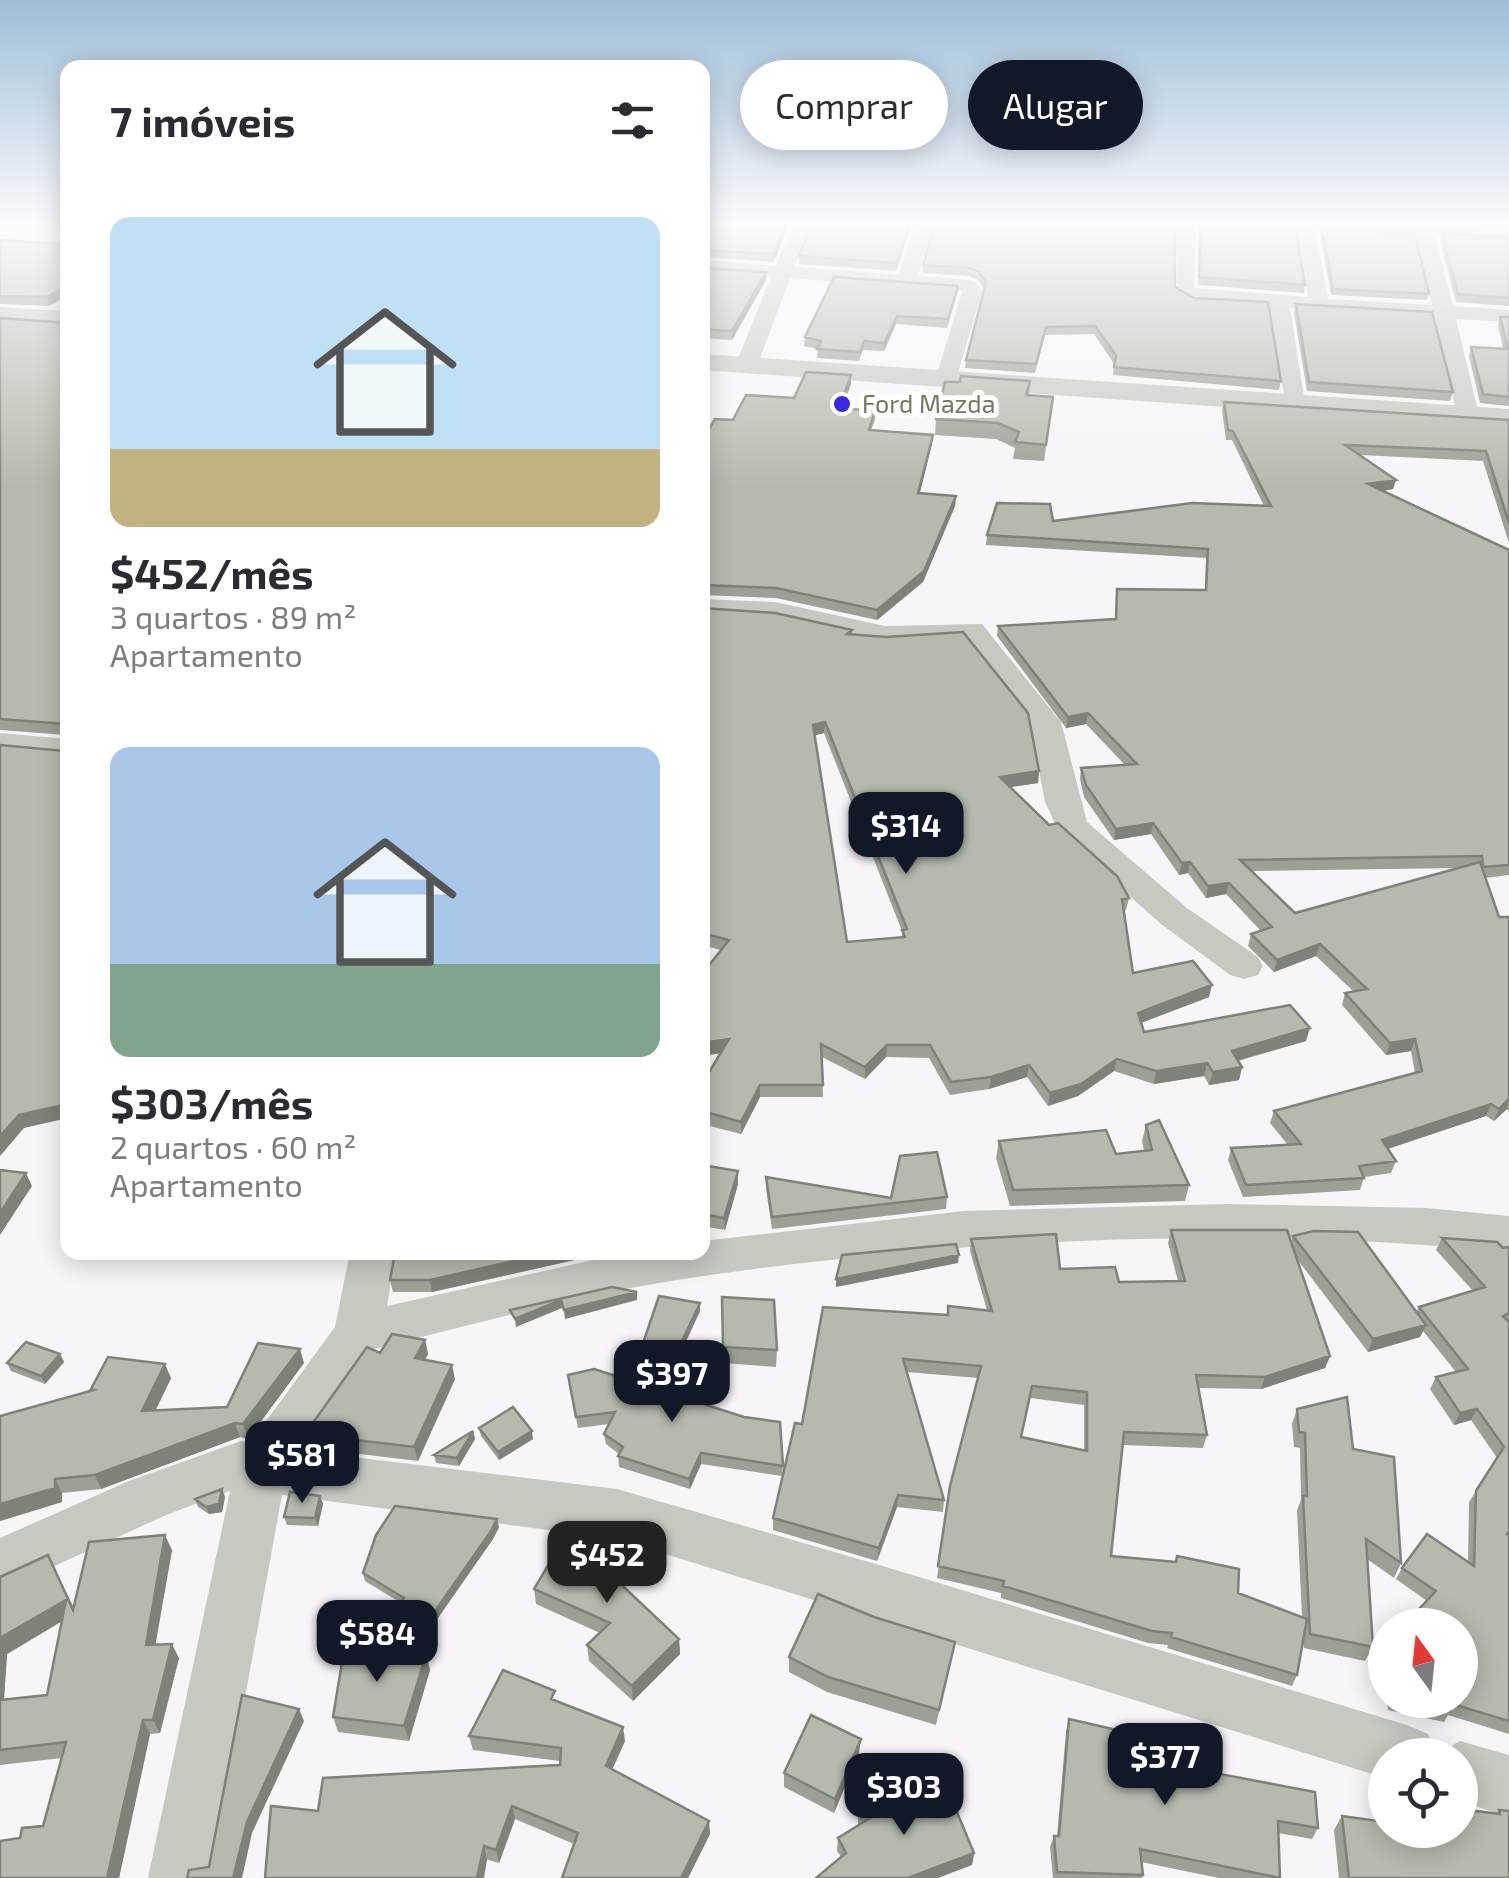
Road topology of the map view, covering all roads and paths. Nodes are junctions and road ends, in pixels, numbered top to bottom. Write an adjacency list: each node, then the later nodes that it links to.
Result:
1 (766, 311): 10 (street)
2 (966, 311): 11 (street)
3 (1280, 311): 12 (street)
4 (1437, 311): 5 (street)
5 (1443, 311): 7 (street); 13 (street)
6 (0, 315): 8 (street)
7 (1509, 316)
8 (60, 319)
9 (710, 363): 10 (street)
10 (746, 366): 11 (street)
11 (946, 381): 12 (street)
12 (1294, 403): 13 (street)
13 (1468, 415): 14 (street)
14 (1509, 418)
15 (710, 607): 18 (street)
16 (0, 743): 17 (street)
17 (60, 748)
18 (1244, 966)
19 (1509, 1234): 20 (street)
20 (710, 1258)
21 (372, 1260): 23 (street)
22 (693, 1260): 23 (street)
23 (358, 1333): 24 (street)
24 (261, 1470): 25 (street); 26 (street); 29 (street)
25 (0, 1565)
26 (1368, 1743)
27 (1478, 1777): 28 (street)
28 (1509, 1786)
29 (180, 1878)

